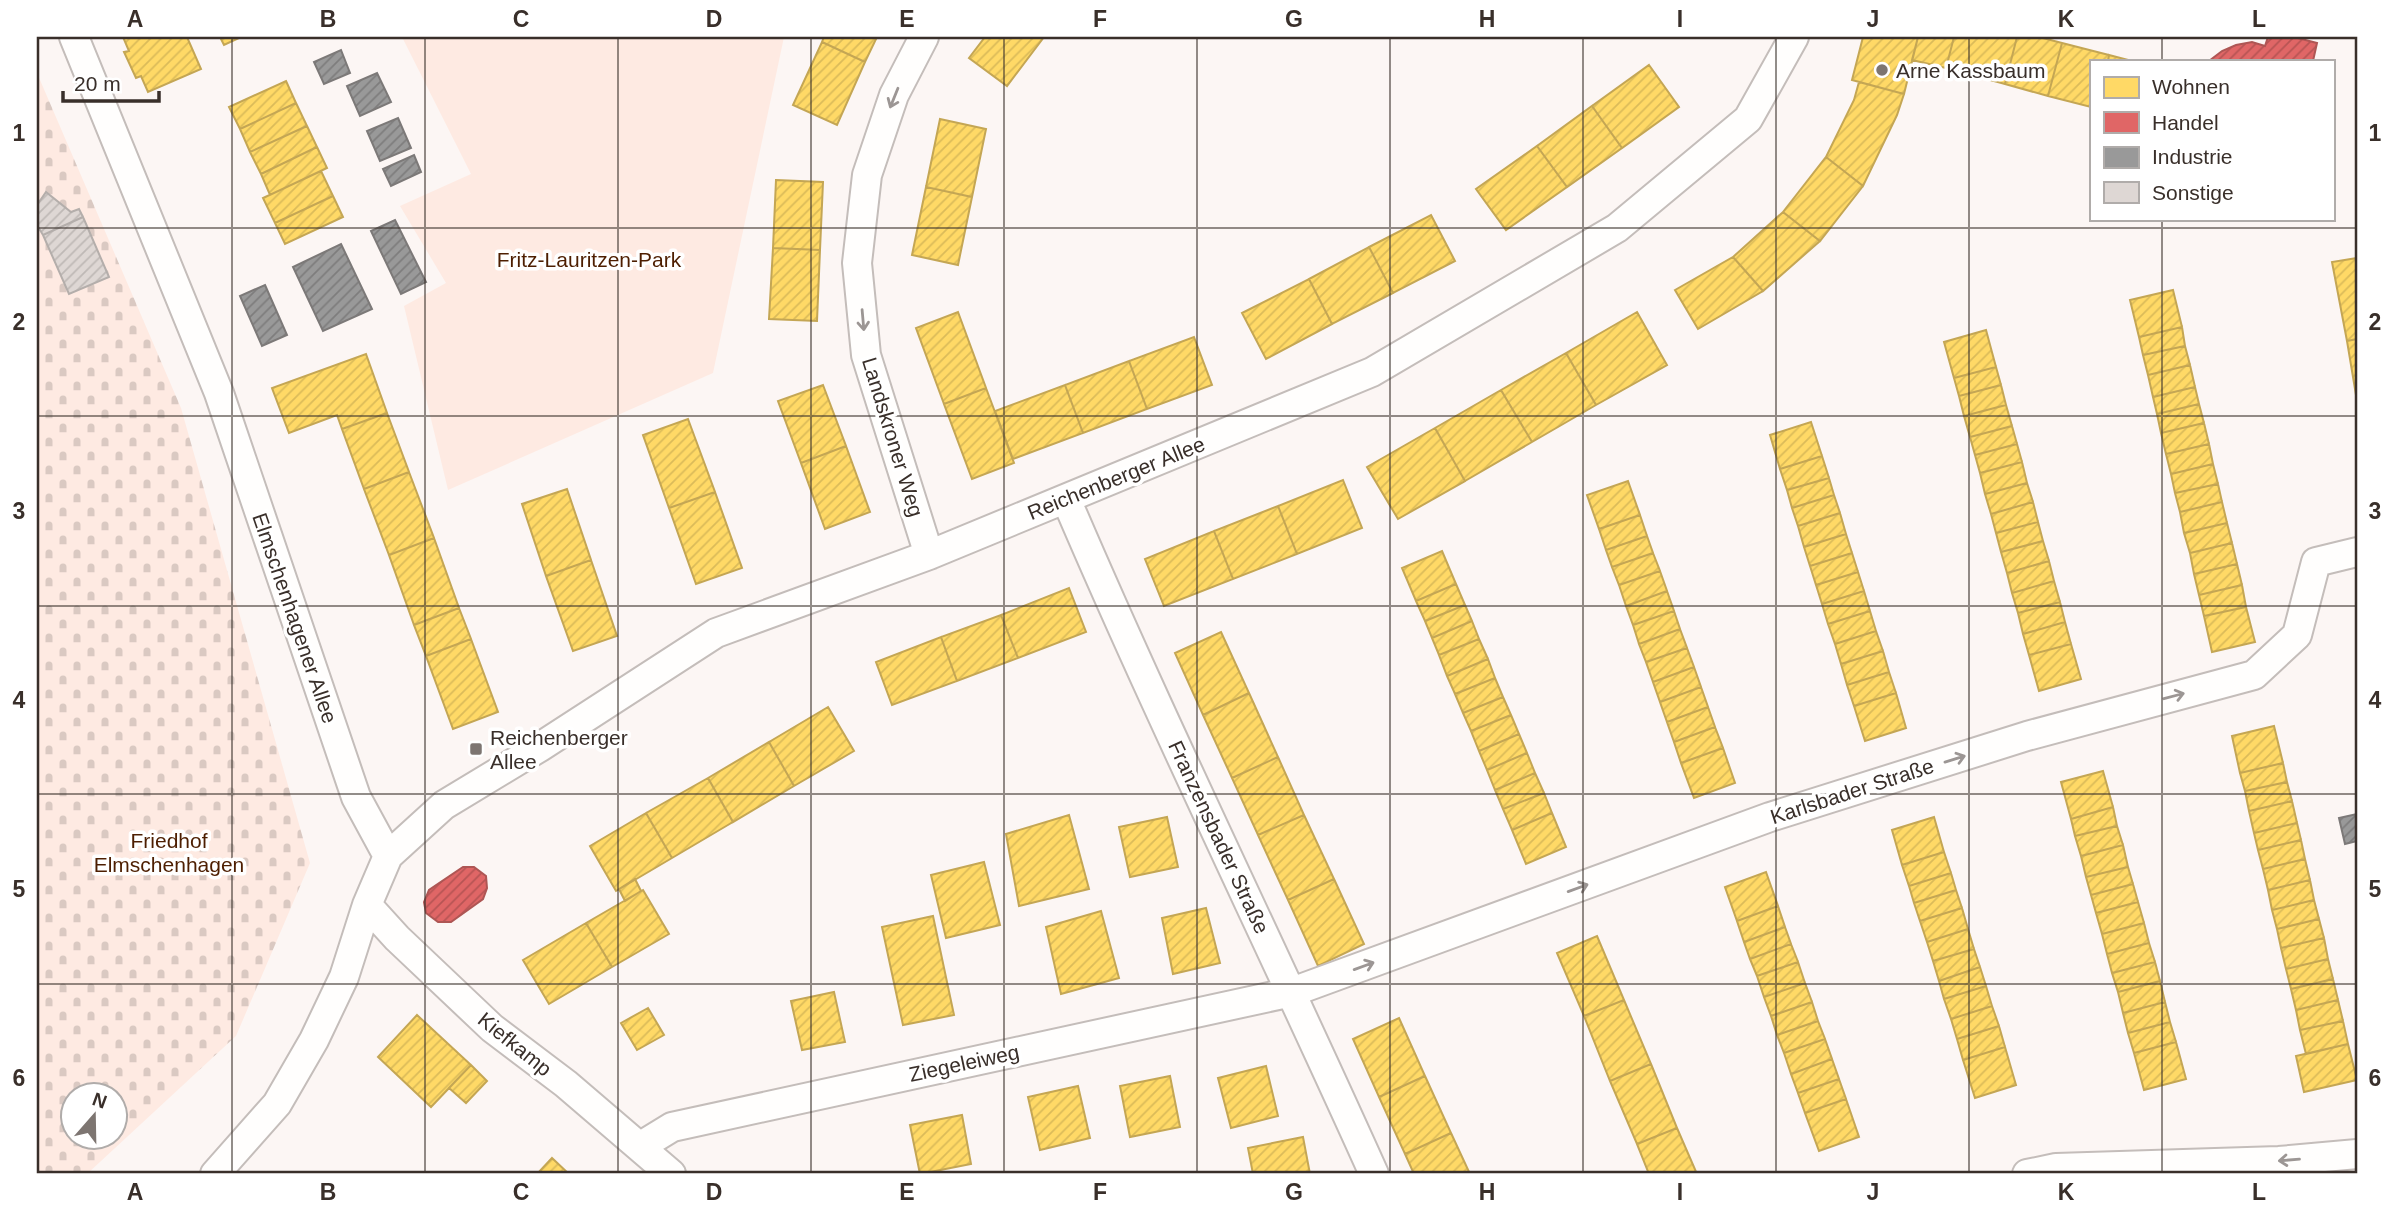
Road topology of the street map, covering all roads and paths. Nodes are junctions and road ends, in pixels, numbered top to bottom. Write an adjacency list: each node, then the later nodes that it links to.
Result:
1 (74, 37): 7 (street, Elmschenhagener Allee)
2 (924, 37): 6 (street, Landskroner Weg, one-way to 6)
3 (1794, 37): 4 (street, Reichenberger Allee)
4 (1066, 499): 6 (street, Reichenberger Allee); 9 (street, Franzensbader Straße)
5 (2357, 552): 9 (street, Karlsbader Straße, one-way to 5)
6 (929, 555): 7 (street, Reichenberger Allee)
7 (388, 856): 8 (street)
8 (367, 905): 10 (street, Kiefkamp); 12 (street)
9 (1292, 992): 10 (street, Ziegeleiweg); 14 (street, Franzensbader Straße)
10 (641, 1146): 13 (street, Kiefkamp)
11 (2357, 1154): 15 (street, one-way to 15)
12 (215, 1174)
13 (671, 1174)
14 (1374, 1174)
15 (2026, 1174)

